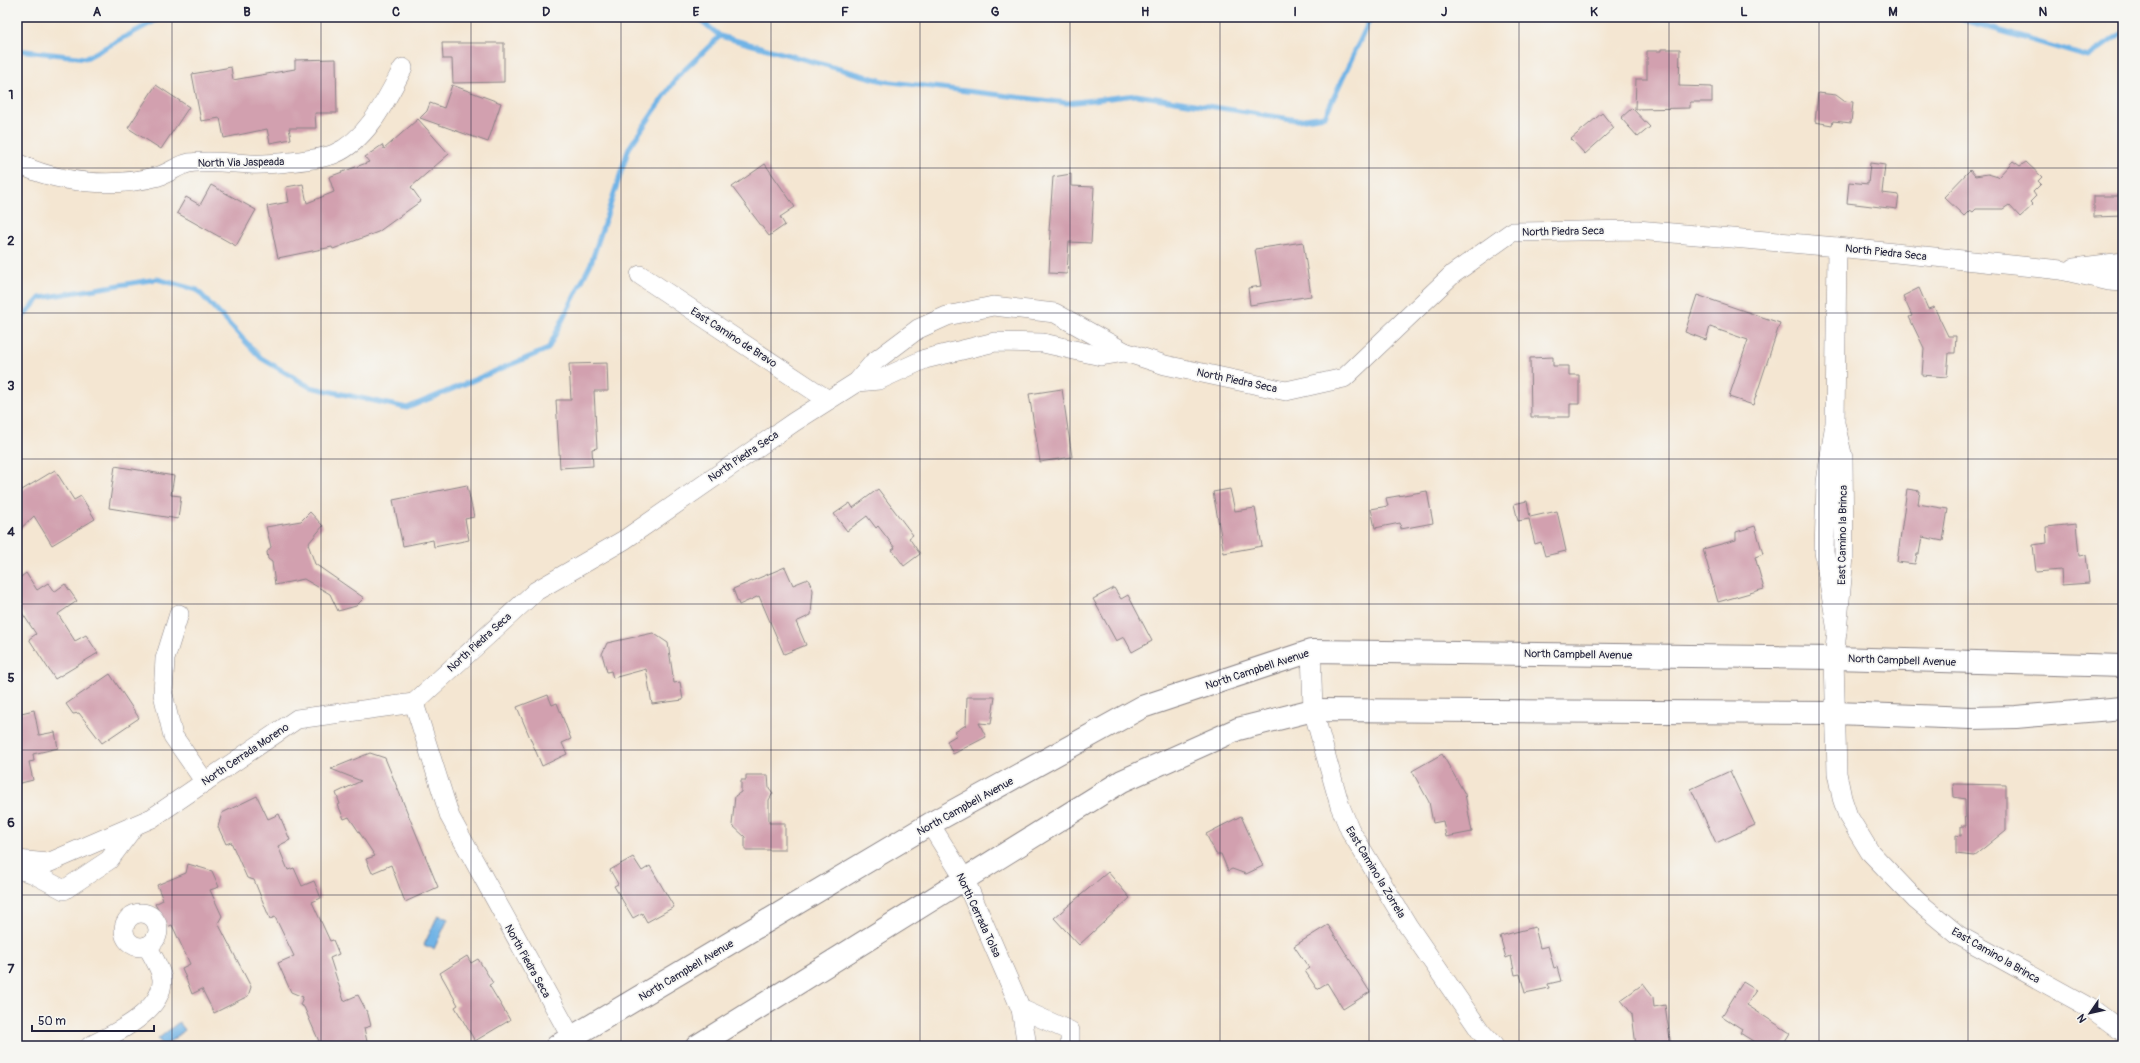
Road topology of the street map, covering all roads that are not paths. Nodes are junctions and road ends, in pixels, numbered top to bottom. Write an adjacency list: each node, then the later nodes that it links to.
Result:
1 (403, 68): 2 (street, North Via Jaspeada)
2 (17, 163)
3 (1837, 247): 5 (street, North Piedra Seca); 8 (street, North Piedra Seca); 13 (street, East Camino la Brinca)
4 (2123, 262): 5 (street, North Piedra Seca)
5 (2061, 270): 7 (street, North Piedra Seca)
6 (640, 275): 10 (street, East Camino de Bravo)
7 (2123, 282)
8 (1125, 352): 9 (street, North Piedra Seca); 9 (street, North Piedra Seca)
9 (857, 382): 10 (street, North Piedra Seca)
10 (828, 400): 15 (street, North Piedra Seca)
11 (179, 614): 19 (street)
12 (1311, 651): 13 (main road, North Campbell Avenue); 17 (street, East Camino la Zorrela); 20 (main road, North Campbell Avenue)
13 (1834, 658): 14 (main road, North Campbell Avenue); 18 (street, East Camino la Brinca)
14 (2123, 666)
15 (414, 703): 19 (street, North Cerrada Moreno); 29 (street, North Piedra Seca)
16 (2123, 708): 18 (main road)
17 (1314, 710): 18 (main road); 25 (main road); 34 (street, East Camino la Zorrela)
18 (1835, 714): 28 (street, East Camino la Brinca)
19 (204, 782): 21 (street, North Cerrada Moreno)
20 (930, 824): 25 (street, North Cerrada Tolsa); 29 (main road, North Campbell Avenue)
21 (134, 827): 23 (street, North Cerrada Moreno); 23 (street, North Cerrada Moreno)
22 (17, 860): 23 (street, North Cerrada Moreno)
23 (37, 868): 24 (street, North Cerrada Moreno)
24 (17, 869)
25 (965, 880): 27 (street, North Cerrada Tolsa); 31 (main road)
26 (147, 946): 30 (street)
27 (1021, 1009): 32 (street, North Cerrada Tolsa); 33 (street)
28 (2123, 1032)
29 (568, 1043)
30 (90, 1046)
31 (697, 1046)
32 (1027, 1046)
33 (1070, 1046)
34 (1494, 1046)

